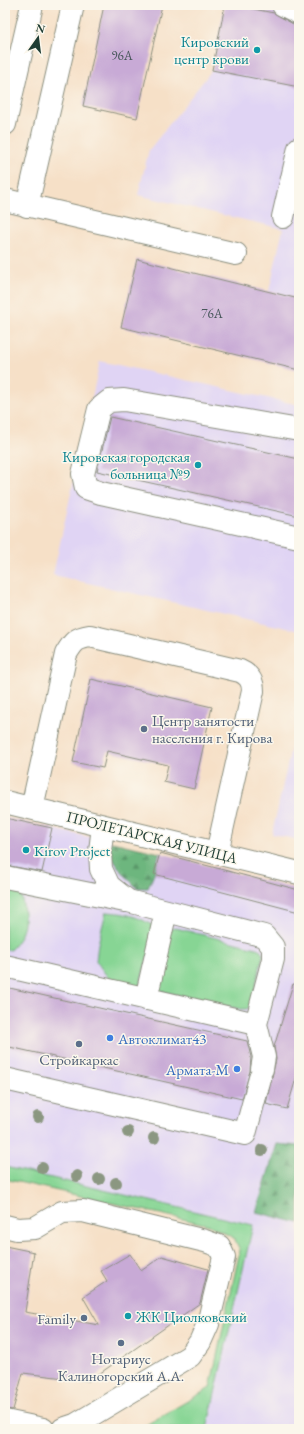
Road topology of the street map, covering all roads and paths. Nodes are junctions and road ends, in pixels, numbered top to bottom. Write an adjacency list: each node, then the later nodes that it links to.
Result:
1 (32, 5): 5 (street)
2 (73, 5): 8 (street)
3 (283, 5): 4 (street)
4 (299, 13)
5 (5, 124)
6 (299, 148): 9 (street)
7 (5, 200): 8 (street)
8 (27, 206): 10 (street)
9 (283, 217)
10 (236, 254)
11 (299, 430): 12 (street)
12 (299, 537)
13 (5, 802): 14 (street, ПРОЛЕТАРСКАЯ УЛИЦА)
14 (32, 808): 15 (street, ПРОЛЕТАРСКАЯ УЛИЦА); 16 (street)
15 (103, 826): 16 (street, ПРОЛЕТАРСКАЯ УЛИЦА); 19 (street)
16 (217, 853): 17 (street, ПРОЛЕТАРСКАЯ УЛИЦА)
17 (299, 873)
18 (5, 877): 19 (street)
19 (128, 901): 20 (street)
20 (166, 911): 22 (street); 23 (street)
21 (5, 966): 22 (street)
22 (146, 999): 23 (street)
23 (256, 1024): 24 (street)
24 (5, 1080)
25 (5, 1226): 28 (street)
26 (5, 1421): 27 (street)
27 (43, 1429)
28 (63, 1429)

